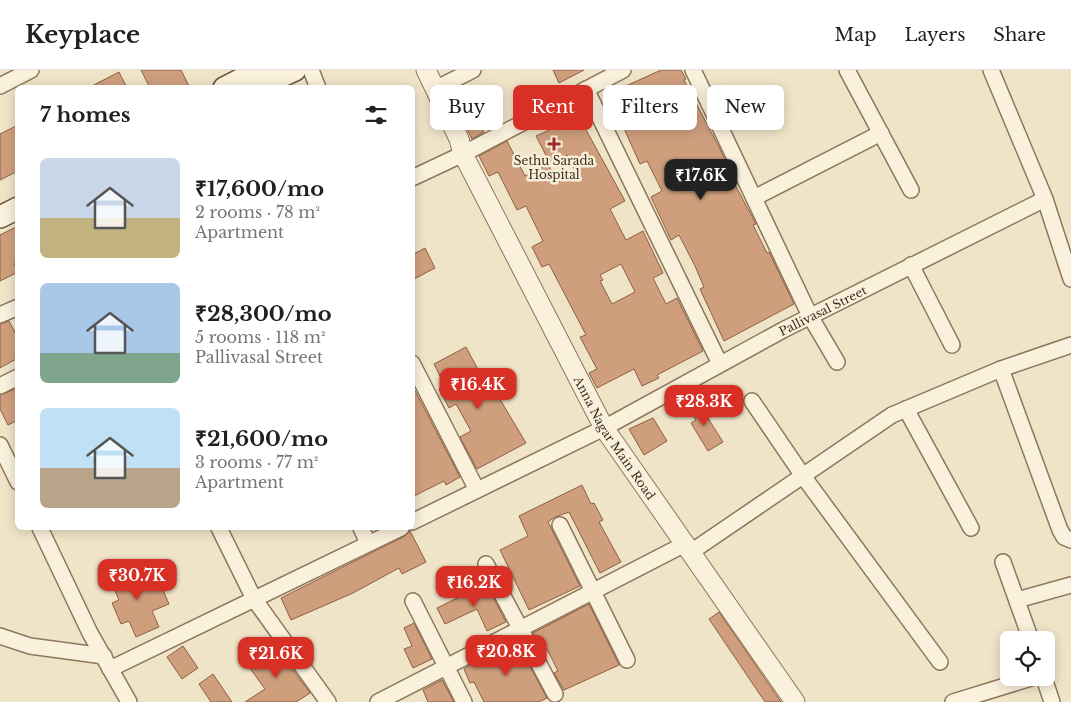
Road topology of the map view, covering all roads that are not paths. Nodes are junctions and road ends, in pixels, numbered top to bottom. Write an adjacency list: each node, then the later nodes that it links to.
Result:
1 (31, 70): 18 (street)
2 (259, 70): 12 (main road)
3 (295, 70): 13 (main road)
4 (311, 70): 14 (street)
5 (415, 70): 23 (street, Anna Nagar Main Road)
6 (426, 70): 15 (street, Anna Nagar Main Road)
7 (473, 70): 16 (street)
8 (623, 70): 17 (street)
9 (692, 70): 27 (street)
10 (847, 70): 22 (street)
11 (991, 70): 28 (street)
12 (230, 82)
13 (262, 85)
14 (317, 85)
15 (433, 85)
16 (444, 85)
17 (593, 85)
18 (0, 86)
19 (593, 103): 40 (street)
20 (513, 128): 23 (street)
21 (455, 130): 23 (street, Anna Nagar Main Road)
22 (882, 133): 25 (street); 27 (street)
23 (463, 154): 24 (street); 47 (street, Anna Nagar Main Road)
24 (415, 177)
25 (911, 190)
26 (15, 194): 29 (main road)
27 (754, 198): 36 (street)
28 (1045, 199): 32 (street, Pallivasal Street); 33 (street)
29 (0, 201)
30 (15, 210): 31 (main road)
31 (0, 217)
32 (912, 265): 36 (street, Pallivasal Street); 37 (street)
33 (1071, 279)
34 (15, 308): 35 (street)
35 (0, 315)
36 (810, 316): 39 (street); 40 (street, Pallivasal Street)
37 (952, 344)
38 (1071, 345): 42 (street)
39 (837, 362)
40 (720, 364): 47 (street, Pallivasal Street)
41 (415, 368): 51 (street)
42 (1002, 369): 46 (street); 59 (street)
43 (15, 378): 44 (street)
44 (0, 386)
45 (752, 402): 50 (street)
46 (906, 409): 50 (street); 54 (street)
47 (604, 428): 51 (street, Pallivasal Street); 61 (street, Anna Nagar Main Road)
48 (0, 445): 49 (street)
49 (15, 476)
50 (803, 476): 61 (street); 73 (street)
51 (477, 490): 52 (street, Pallivasal Street)
52 (415, 521)
53 (560, 525): 65 (street)
54 (971, 528)
55 (41, 530): 74 (street)
56 (220, 530): 66 (street)
57 (362, 530): 60 (street)
58 (397, 530): 60 (street)
59 (1071, 540)
60 (368, 543): 66 (street)
61 (688, 548): 65 (street); 83 (street, Anna Nagar Main Road)
62 (1003, 562): 67 (street)
63 (486, 564): 69 (street)
64 (1071, 585): 67 (street)
65 (593, 591): 69 (street); 72 (street)
66 (254, 599): 74 (street); 80 (street)
67 (1017, 600): 70 (street)
68 (413, 601): 75 (street)
69 (520, 628): 75 (street); 78 (street)
70 (1028, 631)
71 (0, 636): 74 (street)
72 (627, 660)
73 (940, 662)
74 (107, 663): 79 (street)
75 (446, 667): 81 (street); 82 (street)
76 (1005, 686): 84 (street)
77 (1047, 686): 85 (street)
78 (555, 694)
79 (129, 702)
80 (328, 702)
81 (378, 702)
82 (464, 702)
83 (795, 702)
84 (953, 702)
85 (1052, 702)

